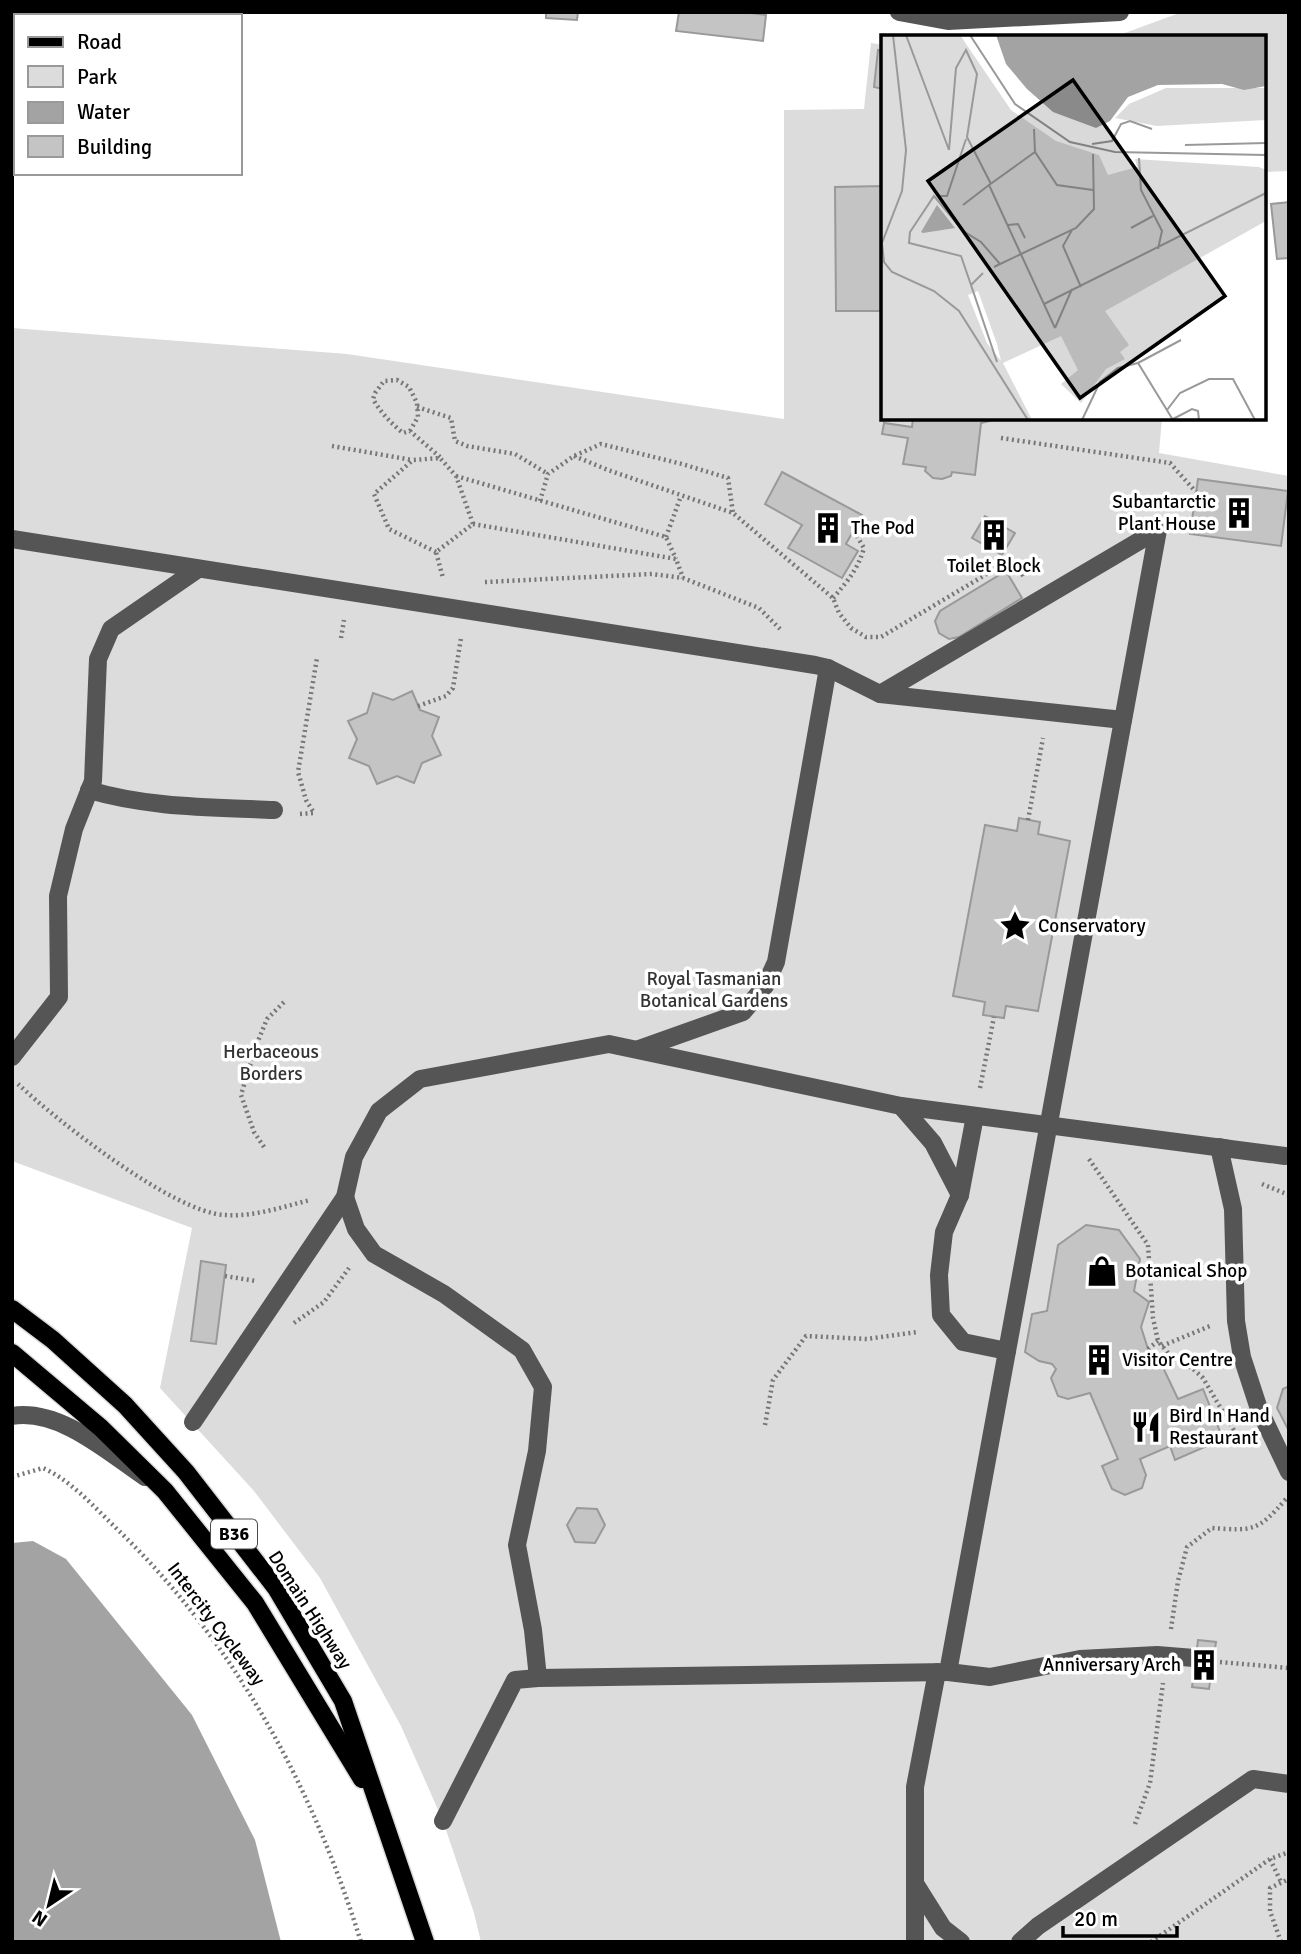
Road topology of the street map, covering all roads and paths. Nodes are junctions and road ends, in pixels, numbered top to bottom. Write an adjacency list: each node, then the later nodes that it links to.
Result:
1 (899, 12): 2 (street)
2 (1120, 12)
3 (417, 407): 4 (path); 4 (path); 10 (path)
4 (410, 431): 8 (path)
5 (1001, 438): 12 (path)
6 (332, 446): 9 (path)
7 (575, 456): 10 (path); 13 (path); 15 (path)
8 (440, 458): 9 (path); 11 (path)
9 (412, 460): 20 (path)
10 (548, 474): 14 (path)
11 (456, 476): 14 (path); 16 (path)
12 (1196, 492)
13 (681, 496): 15 (path); 18 (path)
14 (540, 500): 18 (path)
15 (733, 513): 25 (path)
16 (473, 524): 20 (path); 21 (path)
17 (854, 531): 25 (path)
18 (666, 537): 21 (path)
19 (12, 539): 22 (street)
20 (436, 552): 27 (path)
21 (676, 559): 23 (path)
22 (198, 569): 27 (street); 35 (street)
23 (683, 578): 24 (path); 30 (path)
24 (472, 583)
25 (833, 598): 26 (path)
26 (1038, 599): 31 (street); 34 (street)
27 (424, 603): 28 (street)
28 (466, 609): 30 (street); 32 (path)
29 (317, 658): 37 (path)
30 (822, 666): 31 (street); 41 (street)
31 (880, 694): 33 (street)
32 (418, 706)
33 (1047, 712): 34 (street); 38 (path)
34 (1123, 720): 46 (street)
35 (89, 790): 36 (street); 42 (street)
36 (274, 810)
37 (314, 813)
38 (1028, 820)
39 (286, 1000): 48 (path)
40 (993, 1017): 45 (path)
41 (639, 1049): 44 (street); 51 (street)
42 (12, 1057)
43 (12, 1079): 51 (path)
44 (901, 1106): 45 (street); 52 (street)
45 (975, 1116): 46 (street); 52 (street)
46 (1049, 1125): 47 (street); 61 (street)
47 (1067, 1127): 49 (street); 59 (path)
48 (264, 1147)
49 (1219, 1147): 50 (street); 66 (street)
50 (1285, 1156)
51 (350, 1177): 53 (street)
52 (960, 1195): 57 (street)
53 (345, 1196): 54 (street); 56 (street)
54 (366, 1243): 56 (path); 76 (street)
55 (12, 1309): 78 (main road, Domain Highway / B36)
56 (264, 1316): 64 (street)
57 (949, 1325): 61 (street); 65 (path)
58 (1194, 1331): 59 (path)
59 (1160, 1344): 60 (path); 66 (path)
60 (1148, 1349)
61 (1007, 1351): 75 (street)
62 (12, 1353): 69 (main road, Domain Highway / B36)
63 (12, 1416): 69 (street)
64 (192, 1422)
65 (765, 1425)
66 (1276, 1449): 67 (street)
67 (1289, 1472)
68 (12, 1478): 86 (path, Intercity Cycleway)
69 (165, 1491): 78 (main road, Domain Highway / B36)
70 (1289, 1496): 71 (path)
71 (1167, 1656): 72 (street); 75 (street); 82 (path)
72 (1194, 1658)
73 (1215, 1661): 74 (path)
74 (1289, 1668)
75 (943, 1672): 76 (street); 85 (street)
76 (538, 1678): 79 (street)
77 (1289, 1784): 82 (street)
78 (381, 1812): 87 (main road, Domain Highway / B36)
79 (443, 1821)
80 (1289, 1852): 81 (path)
81 (1270, 1859): 84 (path); 91 (path)
82 (1132, 1862): 90 (street)
83 (1289, 1879): 84 (path)
84 (1281, 1882): 92 (path)
85 (916, 1885): 88 (street); 89 (street)
86 (361, 1942)
87 (425, 1942)
88 (915, 1942)
89 (961, 1942)
90 (1020, 1942)
91 (1151, 1942)
92 (1281, 1942)

